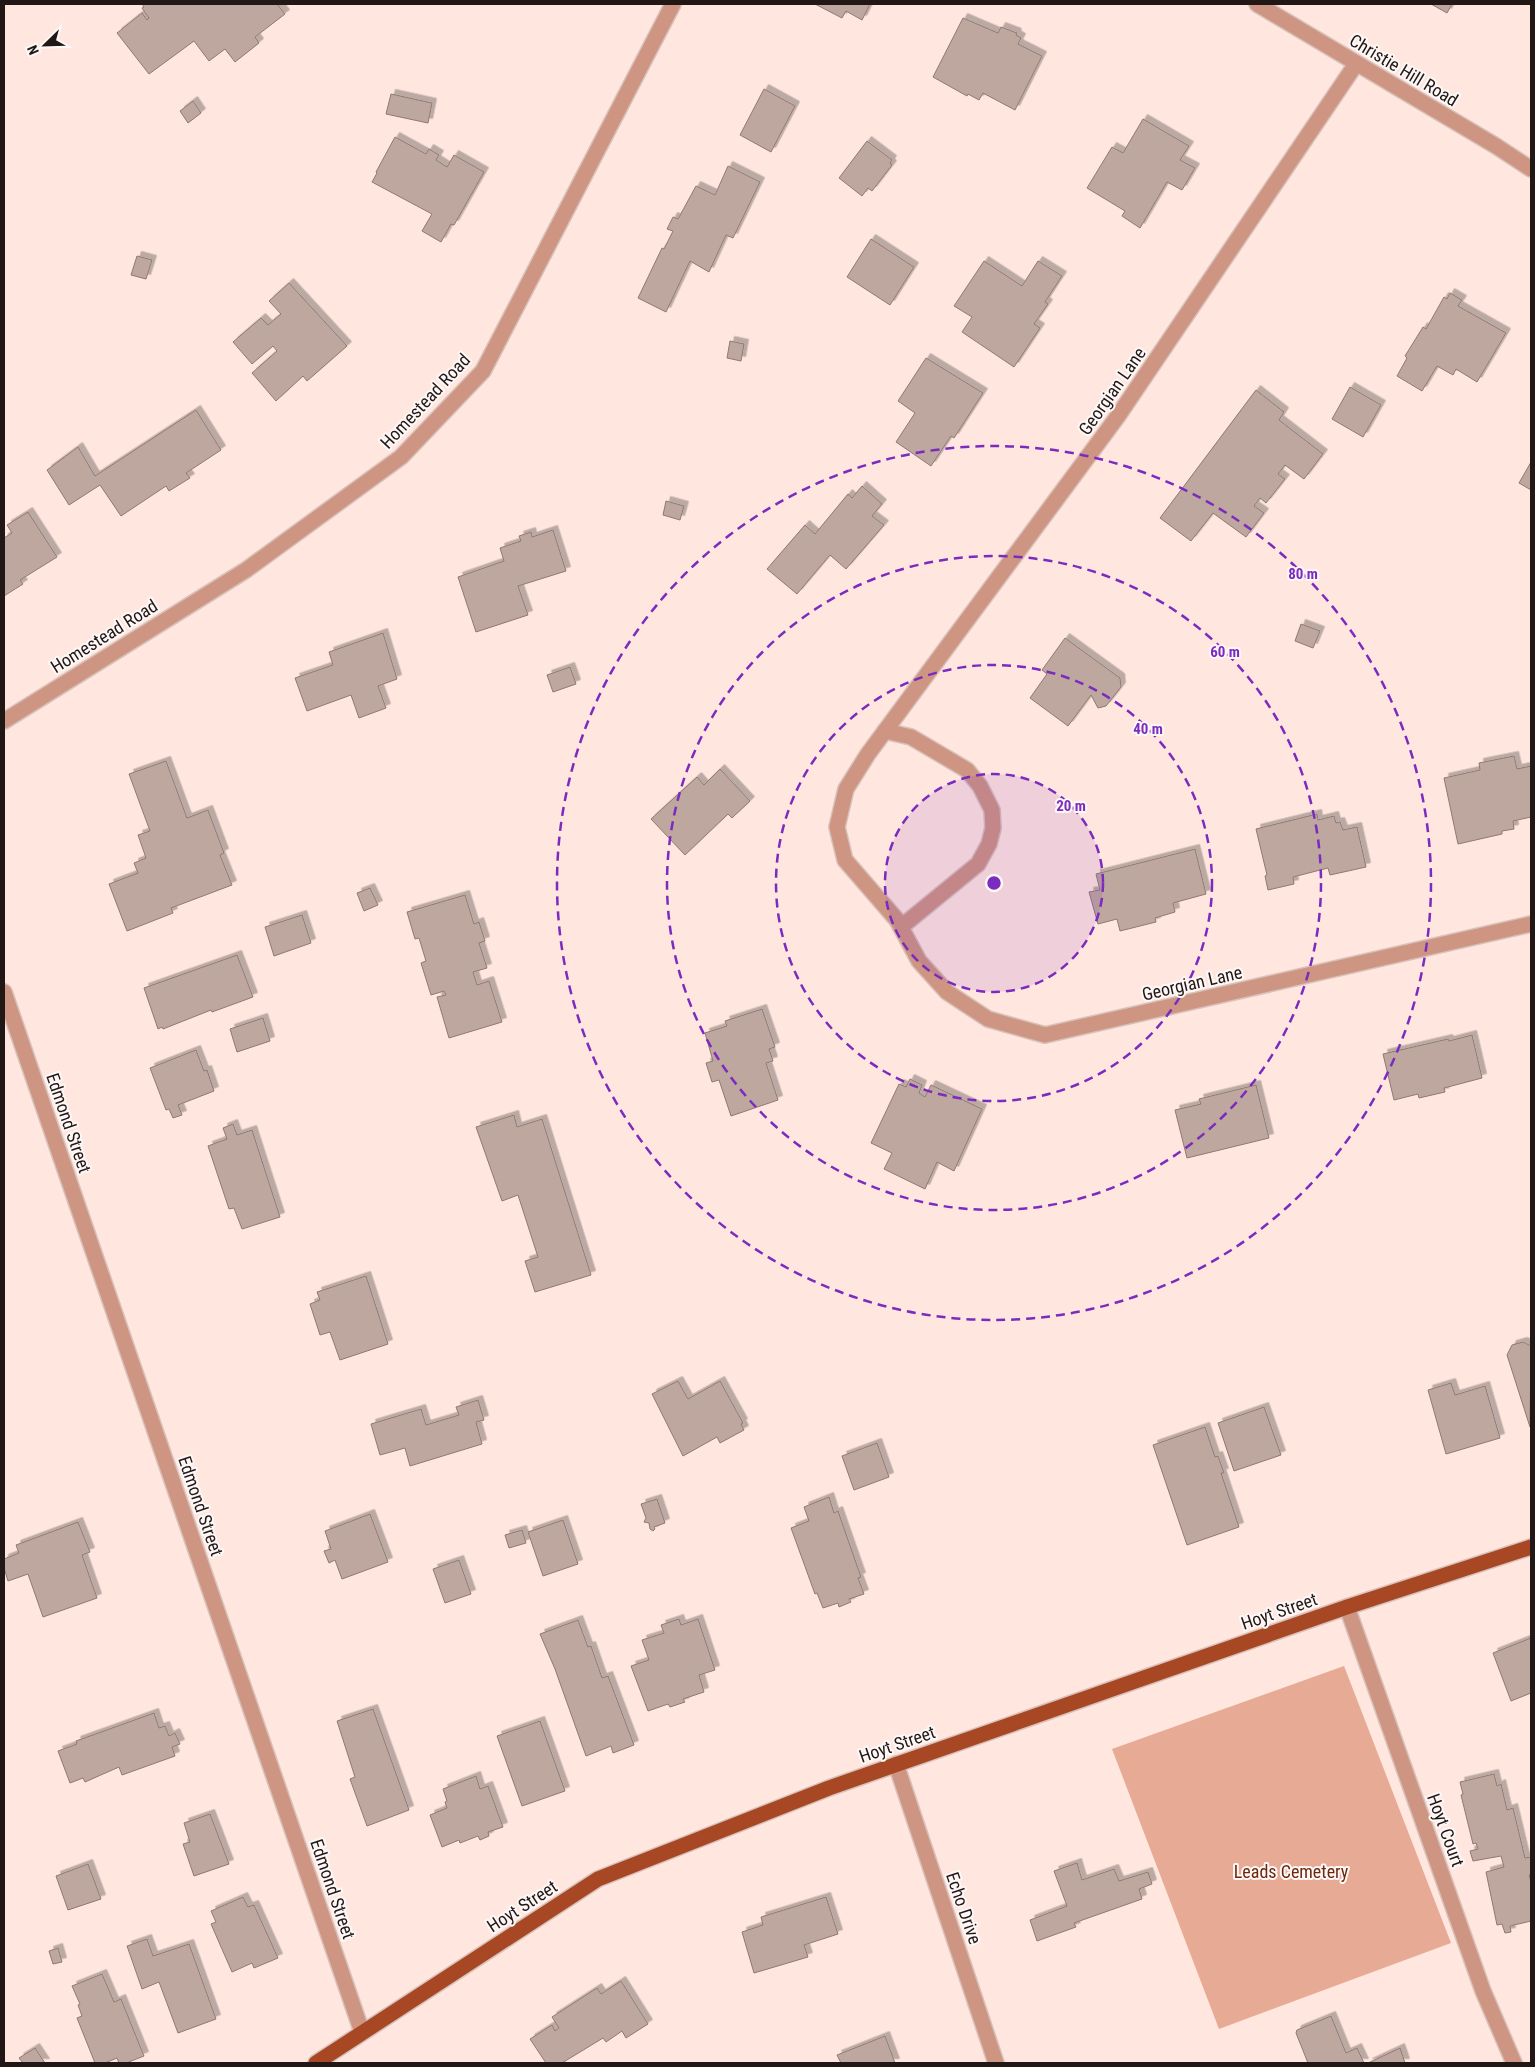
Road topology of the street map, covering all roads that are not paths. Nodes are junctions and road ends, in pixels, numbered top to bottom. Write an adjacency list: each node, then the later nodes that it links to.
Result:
1 (673, 4): 5 (street, Homestead Road)
2 (1257, 4): 3 (street, Christie Hill Road)
3 (1356, 64): 4 (street, Christie Hill Road); 6 (street, Georgian Lane)
4 (1531, 169)
5 (4, 721)
6 (885, 731): 8 (street, Georgian Lane); 8 (street)
7 (1531, 924): 8 (street, Georgian Lane)
8 (901, 927)
9 (4, 992): 13 (street, Edmond Street)
10 (1531, 1547): 11 (main road, Hoyt Street)
11 (1347, 1607): 12 (main road, Hoyt Street); 16 (street, Hoyt Court)
12 (896, 1764): 13 (main road, Hoyt Street); 15 (street, Echo Drive)
13 (362, 2032): 14 (main road, Hoyt Street)
14 (316, 2063)
15 (996, 2063)
16 (1514, 2063)

